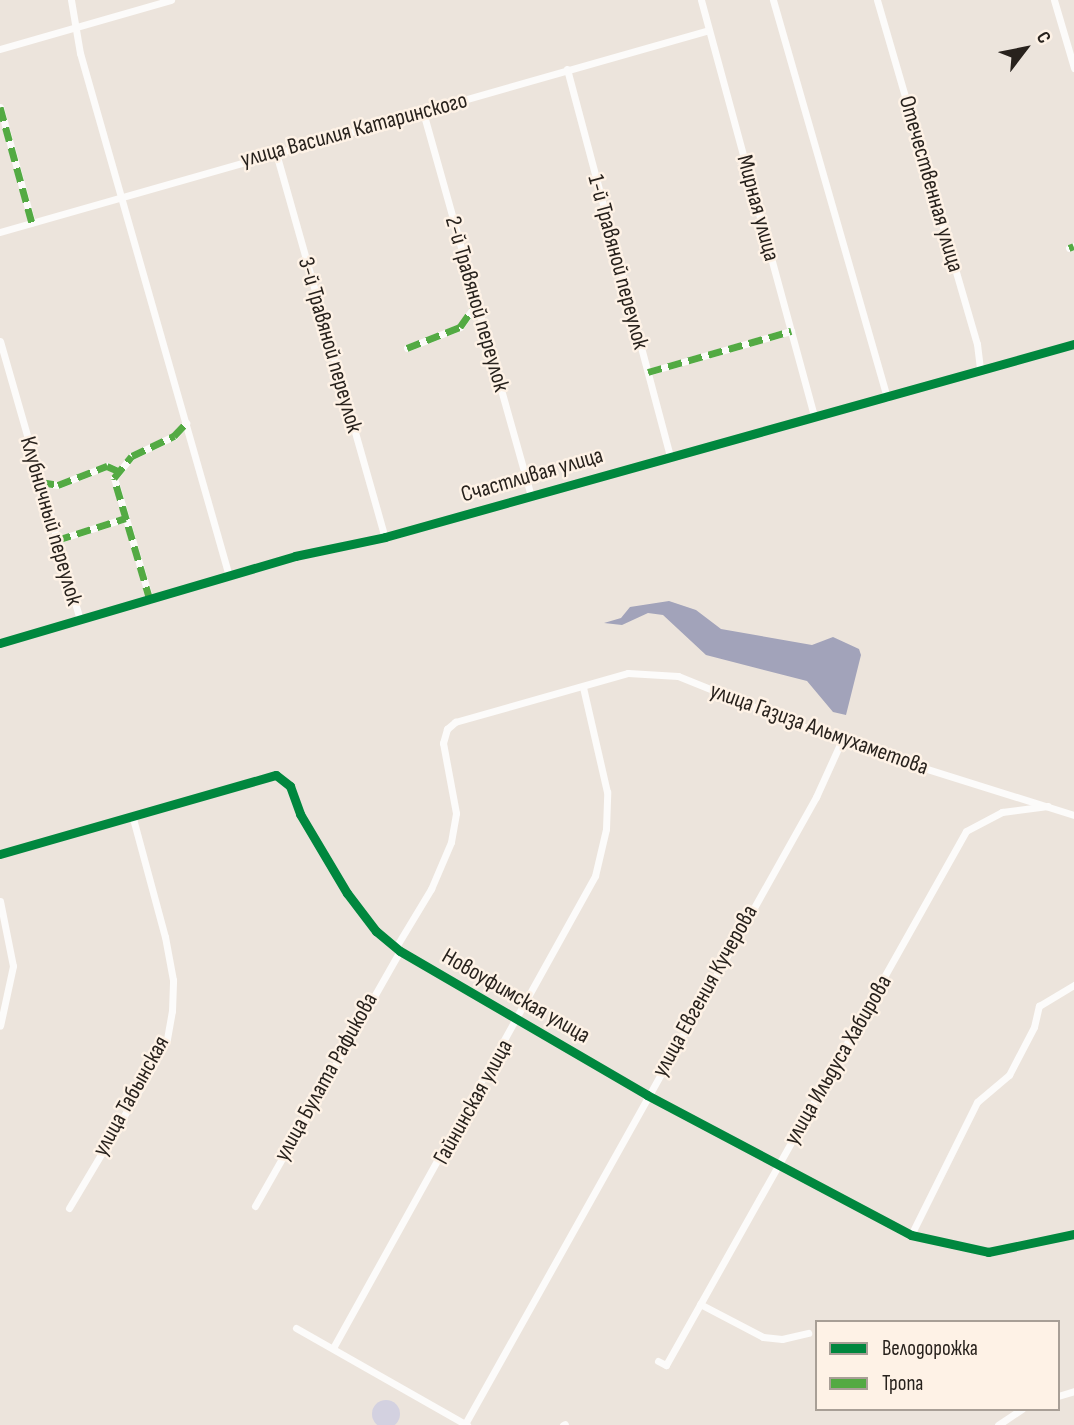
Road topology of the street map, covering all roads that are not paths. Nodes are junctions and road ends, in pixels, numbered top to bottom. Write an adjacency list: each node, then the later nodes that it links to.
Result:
1 (71, 0): 7 (street)
2 (171, 0): 7 (street)
3 (701, 0): 8 (street, Мирная улица)
4 (773, 0): 25 (street)
5 (877, 0): 23 (street, Отечественная улица)
6 (1054, 0): 10 (street)
7 (79, 26): 9 (street); 15 (street)
8 (709, 30): 11 (street, улица Василия Катаринского); 19 (street, Мирная улица)
9 (0, 49)
10 (1074, 68)
11 (567, 69): 13 (street, улица Василия Катаринского); 24 (street, 1-й Травяной переулок)
12 (0, 107): 16 (street)
13 (423, 112): 14 (street, улица Василия Катаринского); 18 (street, 2-й Травяной переулок)
14 (276, 153): 15 (street, улица Василия Катаринского); 33 (street, 3-й Травяной переулок)
15 (122, 195): 16 (street, улица Василия Катаринского); 27 (street)
16 (32, 223): 17 (street, улица Василия Катаринского)
17 (0, 232)
18 (477, 303): 22 (street); 31 (street, 2-й Травяной переулок)
19 (791, 331): 24 (street); 26 (street, Мирная улица)
20 (0, 341): 30 (street, Клубничный переулок)
21 (1074, 344): 23 (street, Счастливая улица)
22 (407, 348)
23 (980, 370): 25 (street, Счастливая улица)
24 (648, 372): 28 (street, 1-й Травяной переулок)
25 (887, 398): 26 (street, Счастливая улица)
26 (814, 415): 28 (street, Счастливая улица)
27 (186, 423): 29 (street); 35 (street)
28 (670, 456): 31 (street, Счастливая улица)
29 (118, 471): 30 (street); 32 (street)
30 (40, 482): 34 (street, Клубничный переулок)
31 (531, 495): 33 (street, Счастливая улица)
32 (125, 518): 34 (street); 36 (street)
33 (385, 537): 35 (street, Счастливая улица)
34 (57, 540): 37 (street, Клубничный переулок)
35 (229, 576): 36 (street, Счастливая улица)
36 (150, 600): 37 (street, Счастливая улица)
37 (80, 620): 38 (street, Счастливая улица)
38 (0, 643)
39 (583, 687): 40 (street, улица Газиза Альмухаметова); 46 (street, улица Булата Рафикова); 48 (street, Гайнинская улица)
40 (841, 742): 41 (street, улица Газиза Альмухаметова); 50 (street, улица Евгения Кучерова)
41 (1056, 805): 42 (street, улица Газиза Альмухаметова); 51 (street, улица Ильдуса Хабирова)
42 (1074, 814)
43 (132, 815): 44 (street, Новоуфимская улица); 46 (street, Новоуфимская улица); 53 (street, улица Табынская)
44 (0, 854)
45 (0, 901): 49 (street)
46 (398, 949): 48 (street, Новоуфимская улица); 52 (street, улица Булата Рафикова)
47 (1074, 985): 55 (street)
48 (518, 1020): 50 (street, Новоуфимская улица); 59 (street, Гайнинская улица)
49 (0, 1026)
50 (647, 1095): 51 (street, Новоуфимская улица); 62 (street, улица Евгения Кучерова)
51 (777, 1168): 55 (street, Новоуфимская улица); 56 (street, улица Ильдуса Хабирова)
52 (254, 1206)
53 (69, 1208)
54 (1074, 1234): 55 (street, Новоуфимская улица)
55 (911, 1236)
56 (701, 1304): 58 (street); 60 (street, улица Ильдуса Хабирова)
57 (296, 1328): 59 (street)
58 (808, 1333)
59 (333, 1348): 62 (street)
60 (658, 1361)
61 (1019, 1411): 63 (street)
62 (467, 1424)
63 (998, 1425)

